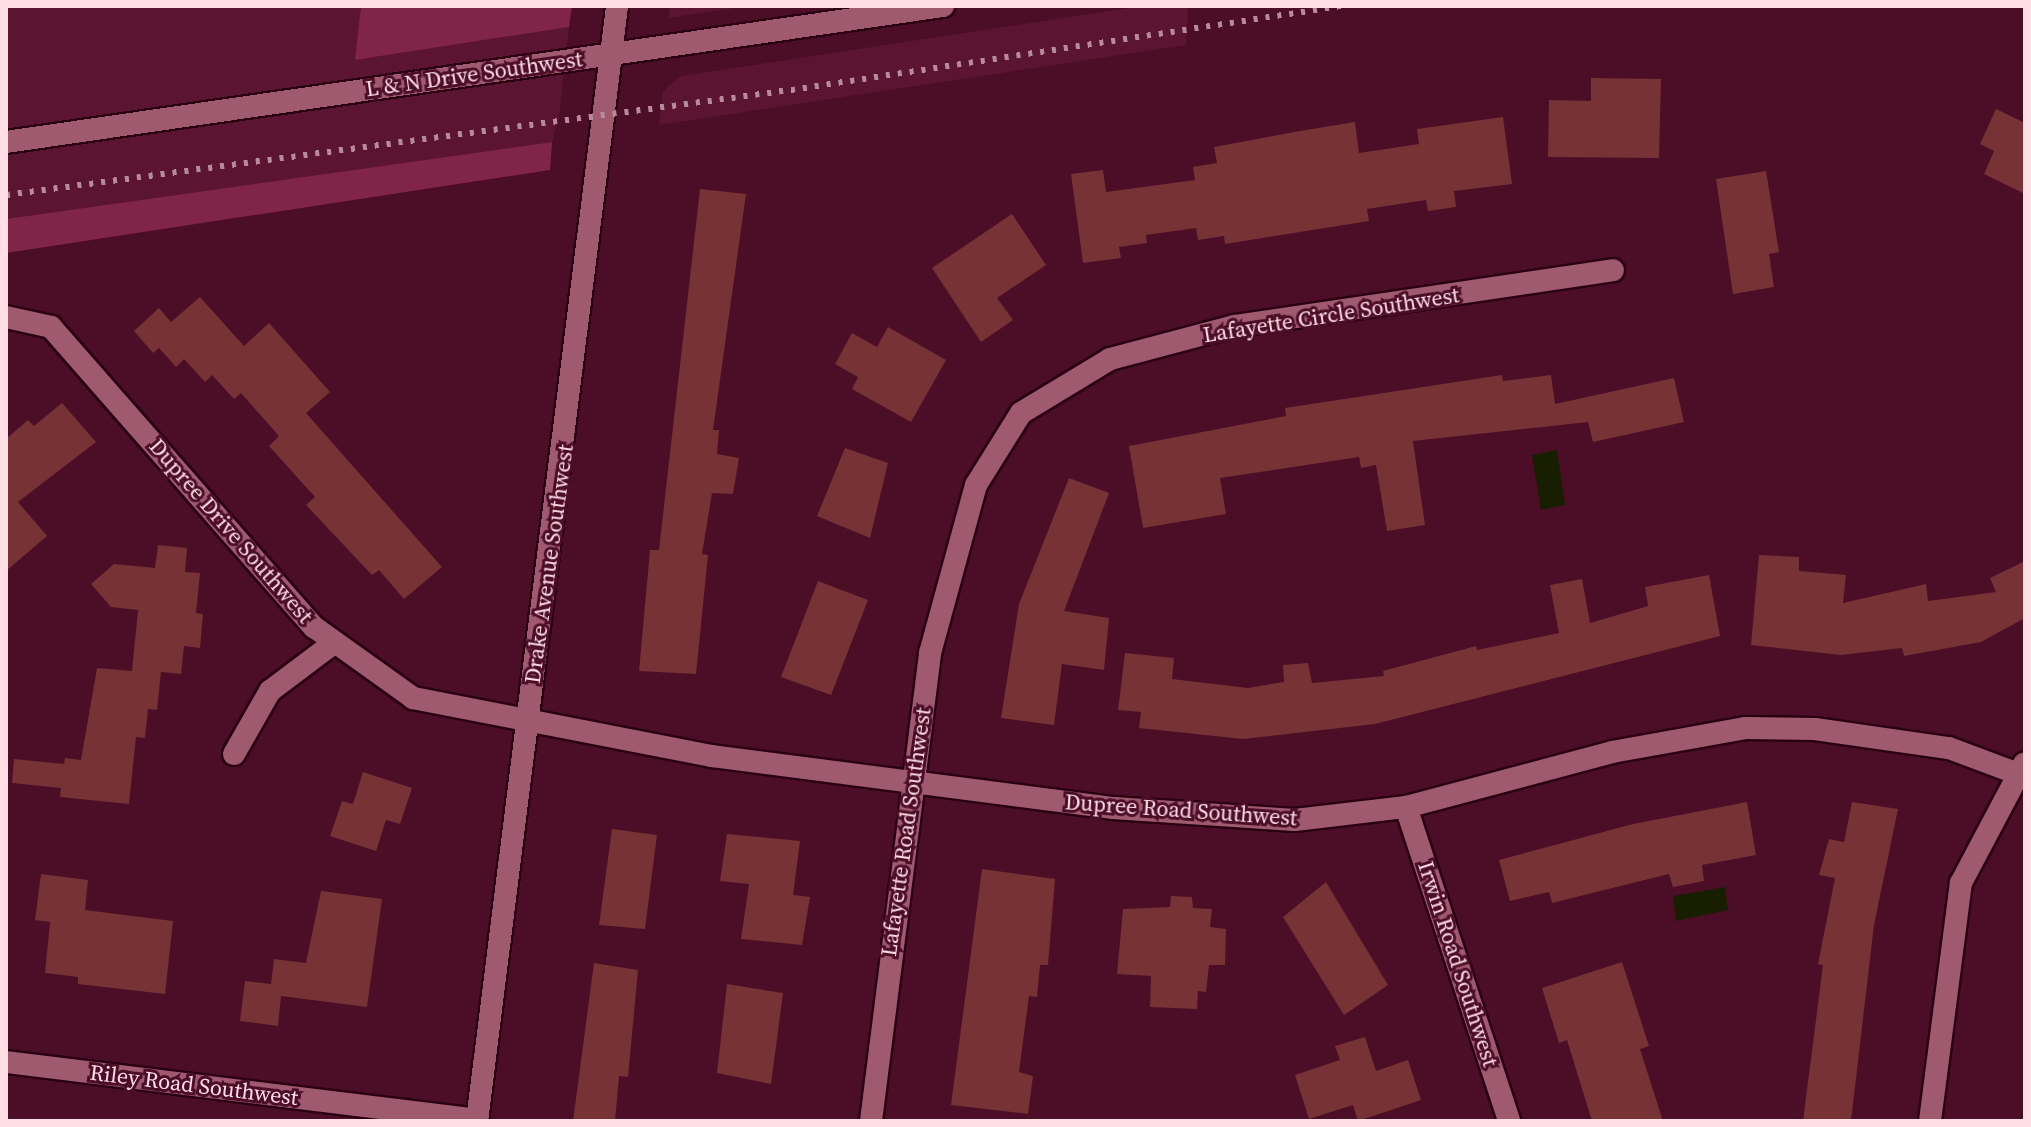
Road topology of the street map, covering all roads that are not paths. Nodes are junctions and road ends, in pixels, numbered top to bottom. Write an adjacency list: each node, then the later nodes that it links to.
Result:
1 (617, 6): 3 (street, Drake Avenue Southwest)
2 (943, 6): 3 (street, L & N Drive Southwest)
3 (610, 55): 4 (street, L & N Drive Southwest); 9 (street, Drake Avenue Southwest)
4 (6, 142)
5 (1613, 270): 7 (street, Lafayette Circle Southwest)
6 (6, 317): 8 (street, Dupree Drive Southwest)
7 (959, 546): 12 (street, Lafayette Road Southwest)
8 (335, 642): 9 (street, Dupree Drive Southwest); 10 (street)
9 (528, 720): 12 (street, Dupree Road Southwest); 15 (street, Drake Avenue Southwest)
10 (234, 754)
11 (2021, 768): 13 (street, Dupree Road Southwest); 18 (street)
12 (913, 782): 13 (street, Dupree Road Southwest); 16 (street, Lafayette Road Southwest)
13 (1406, 807): 17 (street, Irwin Road Southwest)
14 (6, 1062): 15 (street, Riley Road Southwest)
15 (477, 1120)
16 (871, 1121)
17 (1509, 1121)
18 (1930, 1121)

